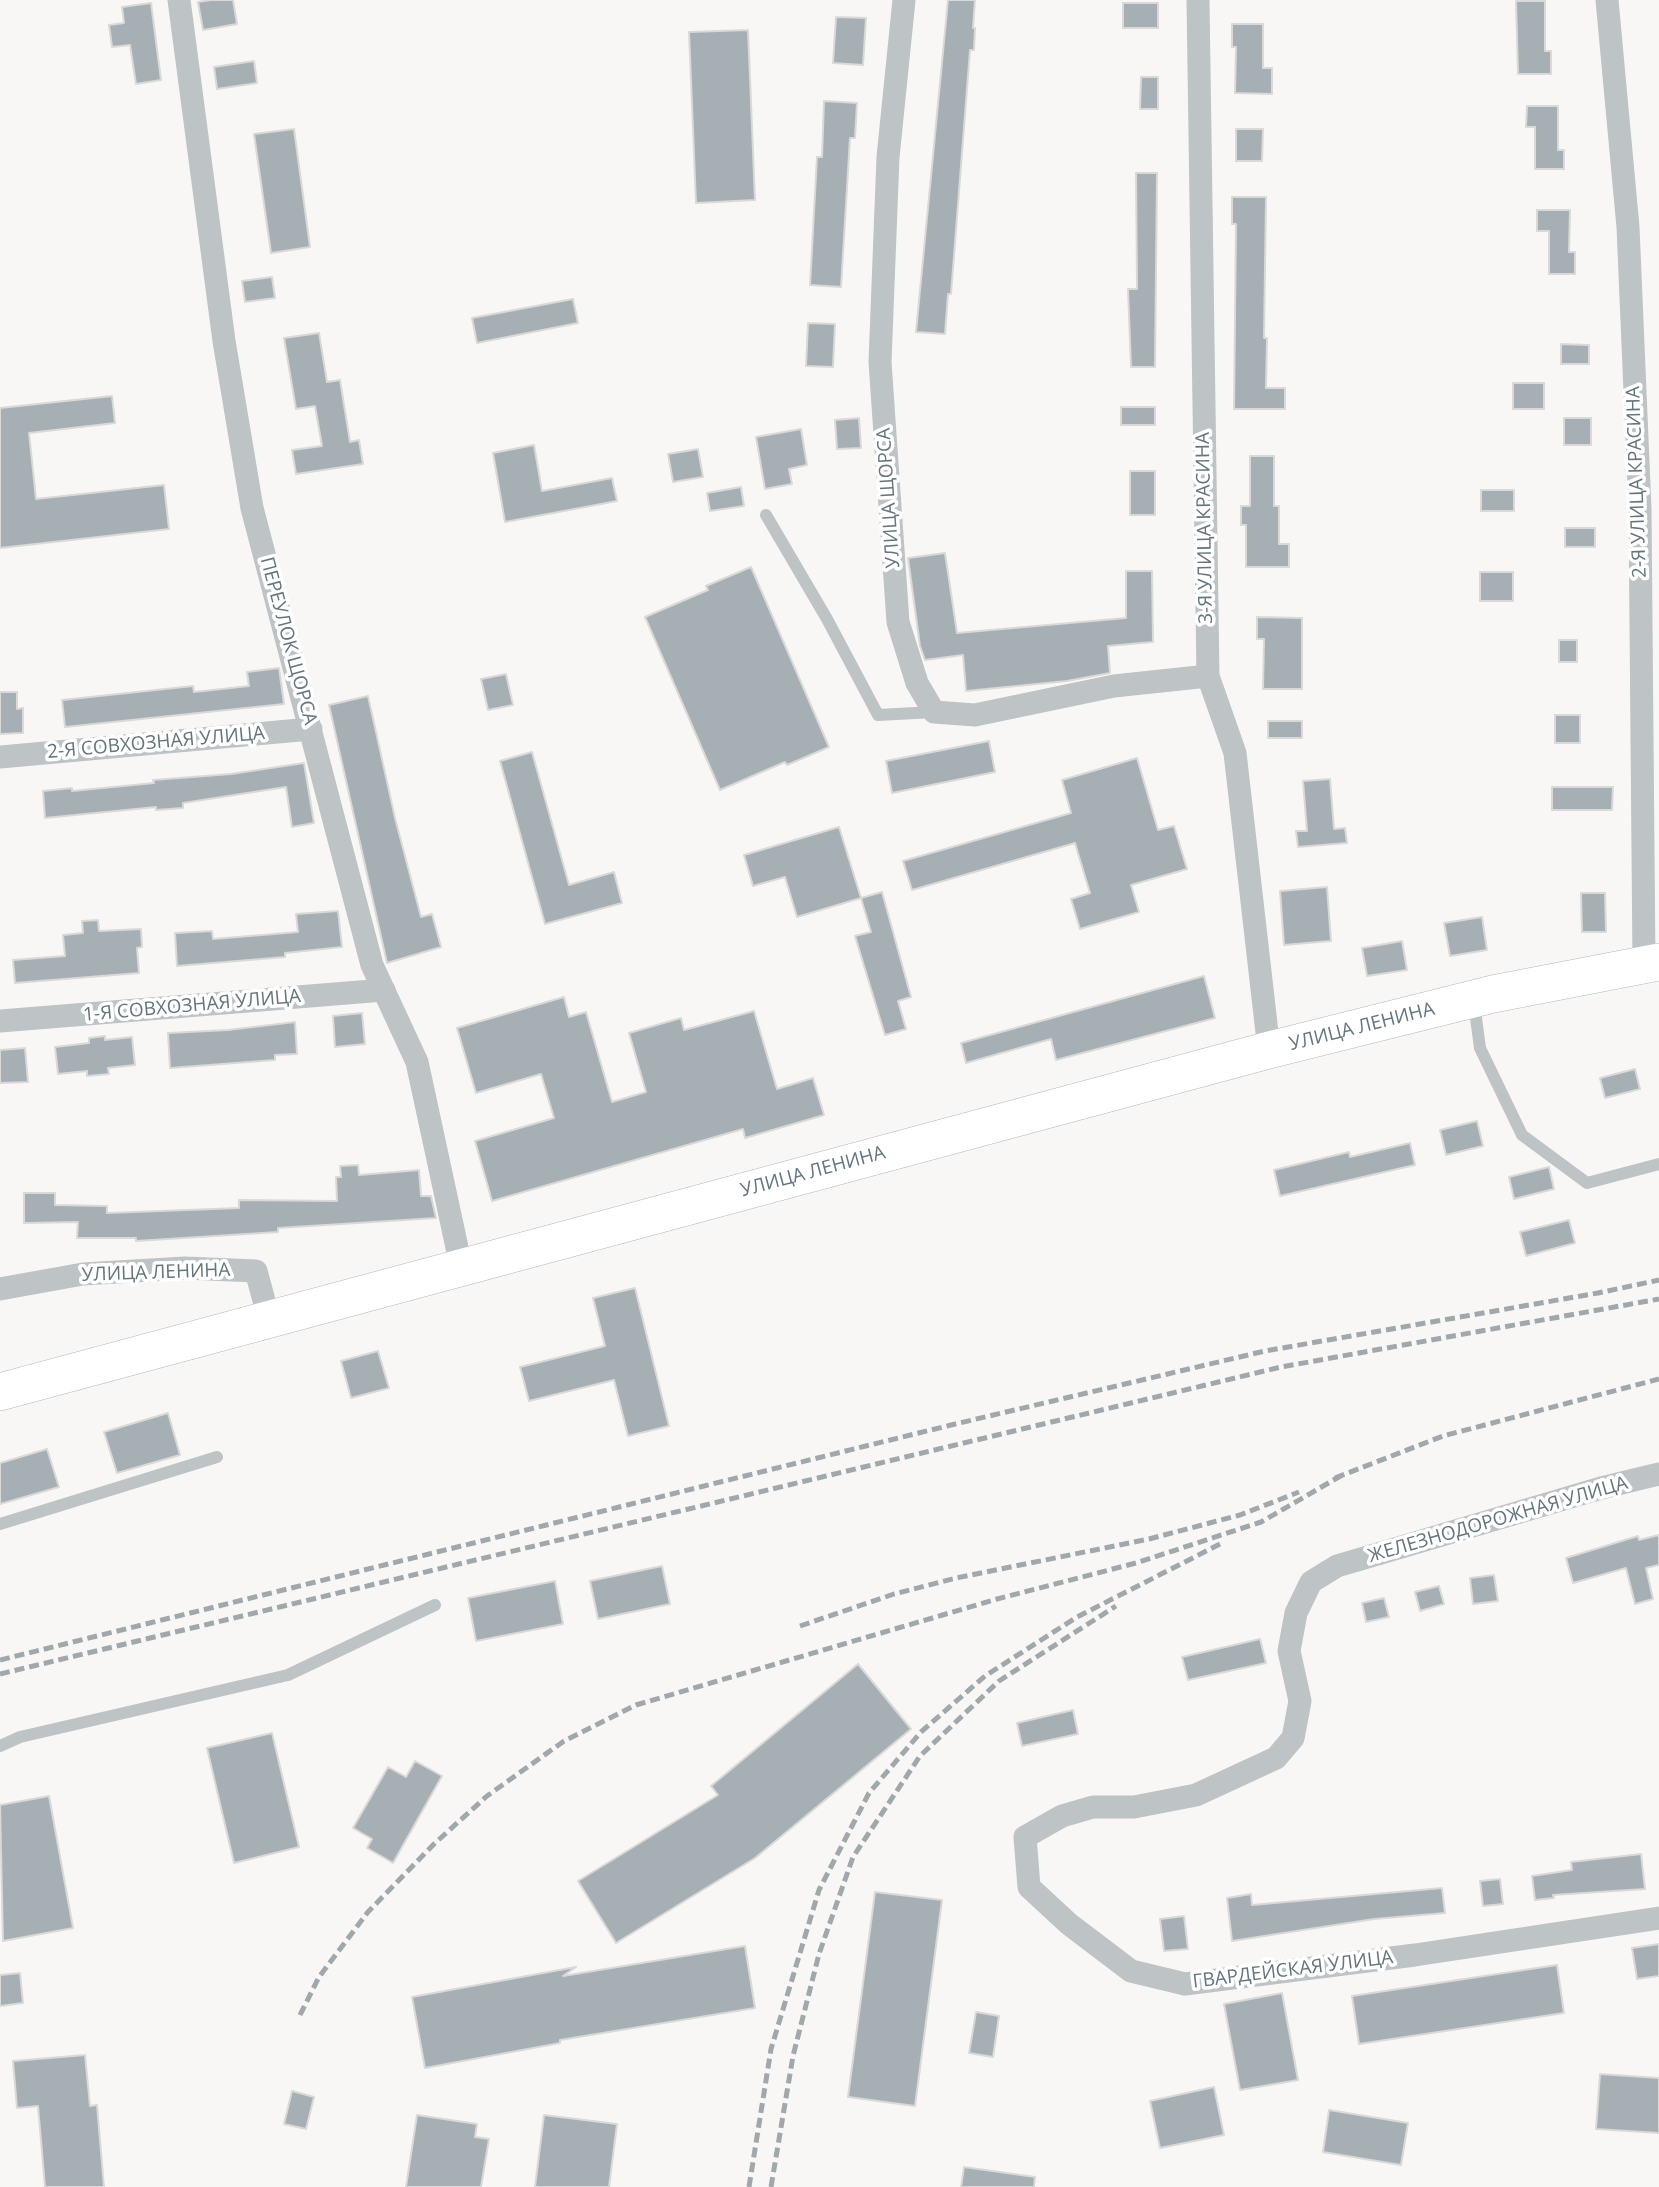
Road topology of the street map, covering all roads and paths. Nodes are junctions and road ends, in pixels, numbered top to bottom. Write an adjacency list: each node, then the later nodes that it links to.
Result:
1 (179, 0): 8 (street, ПЕРЕУЛОК ЩОРСА)
2 (904, 0): 7 (street, УЛИЦА ЩОРСА)
3 (1198, 0): 6 (street, 3-Я УЛИЦА КРАСИНА)
4 (1607, 0): 10 (street, 2-Я УЛИЦА КРАСИНА)
5 (766, 515): 7 (lane)
6 (1208, 676): 7 (street); 14 (street, 3-Я УЛИЦА КРАСИНА)
7 (934, 712)
8 (311, 729): 9 (street, 2-Я СОВХОЗНАЯ УЛИЦА); 11 (street, ПЕРЕУЛОК ЩОРСА)
9 (0, 758)
10 (1652, 964): 12 (main road, УЛИЦА ЛЕНИНА)
11 (384, 990): 13 (street, 1-Я СОВХОЗНАЯ УЛИЦА); 16 (street, ПЕРЕУЛОК ЩОРСА)
12 (1473, 999): 14 (main road, УЛИЦА ЛЕНИНА); 15 (lane)
13 (0, 1021)
14 (1269, 1050): 16 (main road, УЛИЦА ЛЕНИНА)
15 (1659, 1164)
16 (461, 1266): 18 (main road, УЛИЦА ЛЕНИНА)
17 (0, 1289): 18 (street, УЛИЦА ЛЕНИНА)
18 (269, 1319): 19 (main road)
19 (0, 1392)
20 (217, 1457): 22 (lane)
21 (1659, 1475): 23 (street, ЖЕЛЕЗНОДОРОЖНАЯ УЛИЦА)
22 (0, 1524)
23 (1337, 1566): 26 (street, ГВАРДЕЙСКАЯ УЛИЦА)
24 (435, 1605): 25 (lane)
25 (0, 1746)
26 (1659, 1918)

